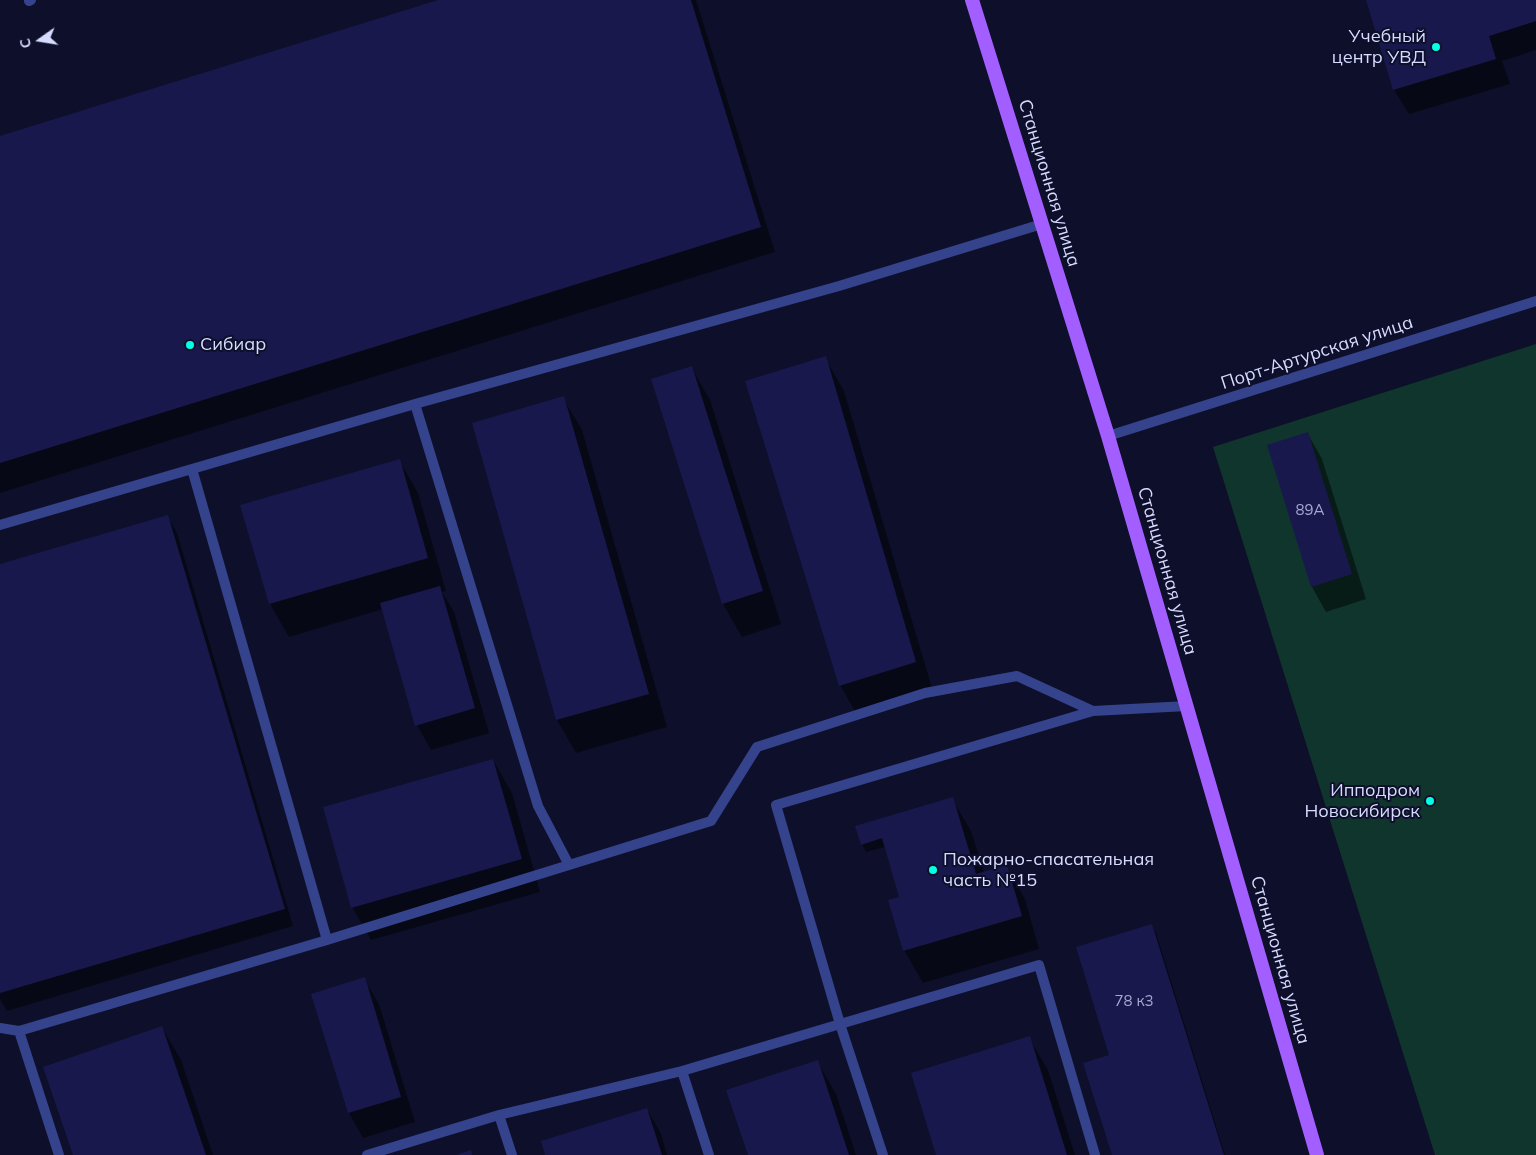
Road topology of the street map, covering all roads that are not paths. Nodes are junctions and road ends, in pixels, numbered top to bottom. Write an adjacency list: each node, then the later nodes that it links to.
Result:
1 (972, 0): 2 (main road, Станционная улица)
2 (1042, 224): 4 (street); 5 (main road, Станционная улица)
3 (1536, 301): 5 (street, Порт-Артурская улица)
4 (415, 404): 6 (street); 10 (street)
5 (1108, 436): 8 (main road, Станционная улица)
6 (192, 469): 7 (street); 11 (street)
7 (0, 525)
8 (1187, 706): 9 (street); 23 (main road, Станционная улица)
9 (1093, 711): 10 (street); 12 (street)
10 (569, 865): 11 (street)
11 (327, 940): 14 (street)
12 (840, 1024): 15 (street); 21 (street); 22 (street)
13 (0, 1028): 14 (street)
14 (18, 1031): 17 (street)
15 (682, 1071): 16 (street); 20 (street)
16 (499, 1115): 18 (street); 19 (street)
17 (58, 1155)
18 (368, 1155)
19 (512, 1155)
20 (709, 1155)
21 (883, 1155)
22 (1095, 1155)
23 (1317, 1155)

